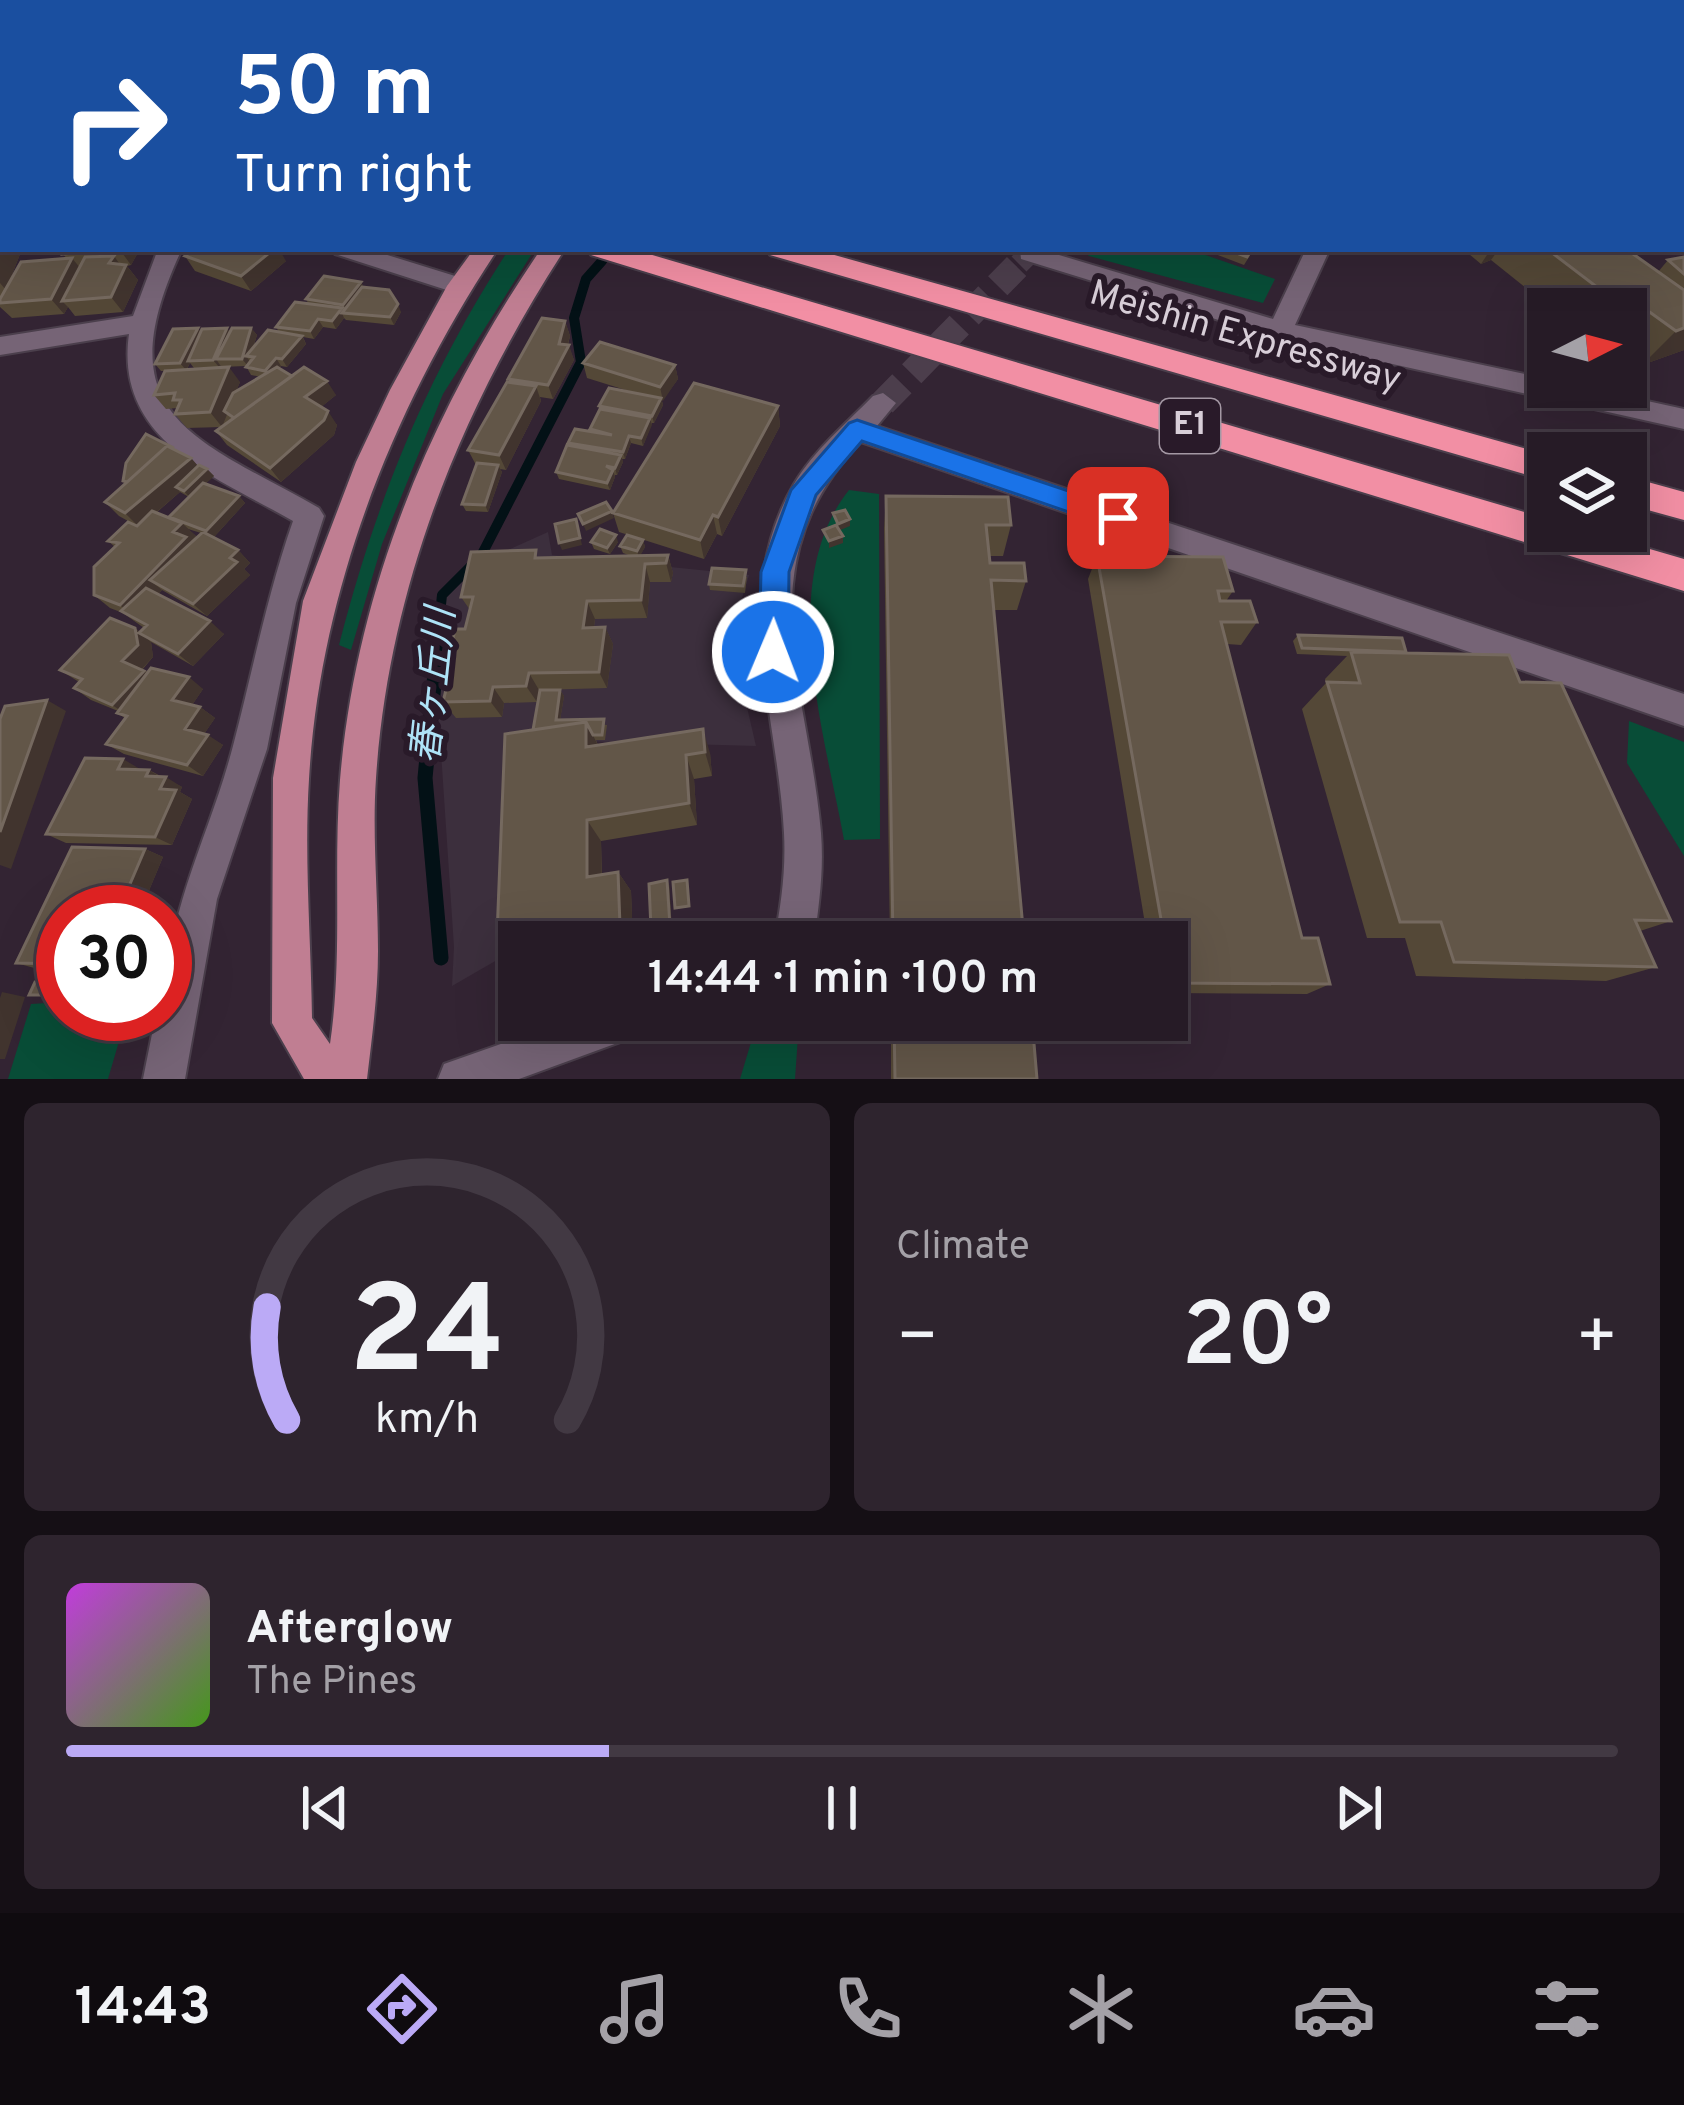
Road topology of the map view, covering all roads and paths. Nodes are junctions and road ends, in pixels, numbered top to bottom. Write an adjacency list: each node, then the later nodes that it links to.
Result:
1 (168, 252): 10 (street)
2 (352, 252): 9 (street)
3 (483, 252): 9 (main road)
4 (551, 252): 25 (main road)
5 (611, 252): 19 (highway, E1)
6 (791, 252): 16 (highway, Meishin Expressway / E1)
7 (1031, 252): 11 (street)
8 (1317, 252): 11 (street)
9 (459, 286): 24 (main road)
10 (142, 323): 12 (street); 23 (street)
11 (1280, 330): 14 (street)
12 (0, 346)
13 (884, 403): 15 (street)
14 (1684, 419)
15 (857, 430): 20 (street); 21 (street)
16 (1527, 461)
17 (1647, 496): 18 (highway)
18 (1684, 506)
19 (1684, 575)
20 (1684, 710)
21 (797, 921)
22 (568, 1041): 26 (street)
23 (164, 1079)
24 (328, 1079)
25 (346, 1079)
26 (459, 1079)

